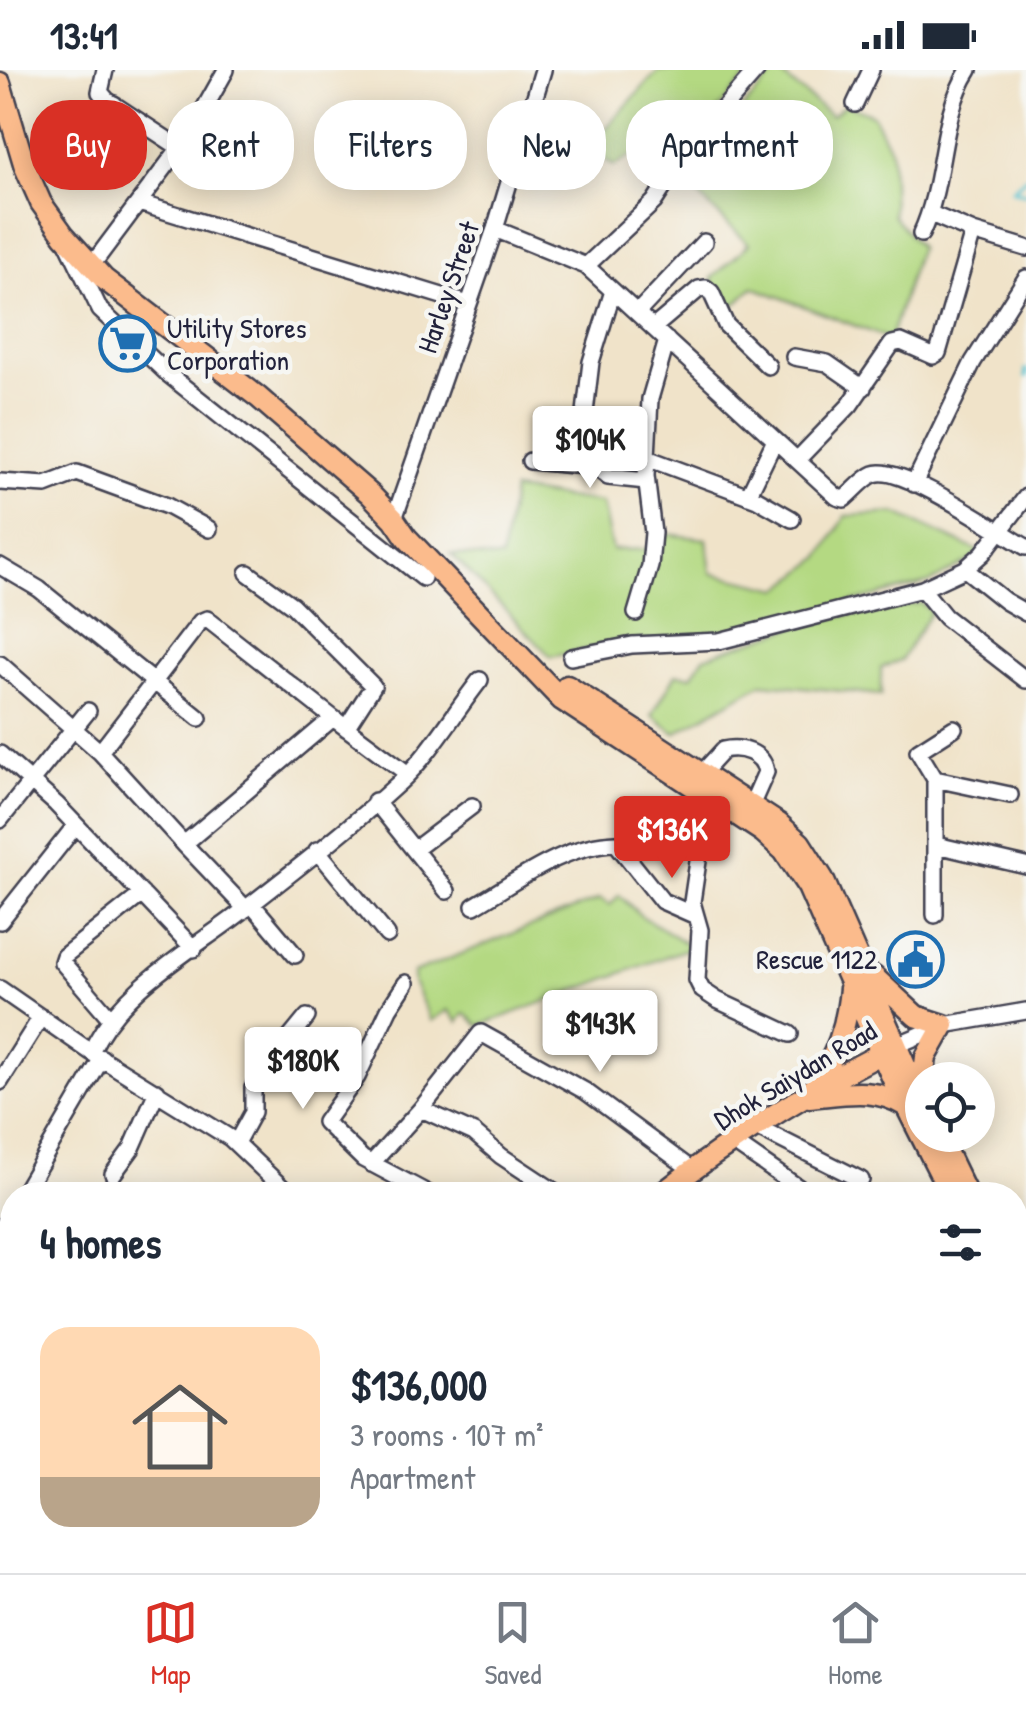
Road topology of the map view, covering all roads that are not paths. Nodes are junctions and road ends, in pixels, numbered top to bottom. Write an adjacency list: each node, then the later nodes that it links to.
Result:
1 (104, 70): 8 (street)
2 (226, 70): 9 (street)
3 (543, 70): 14 (street, Harley Street)
4 (757, 70): 21 (street)
5 (871, 70): 10 (street)
6 (969, 70): 13 (street)
7 (0, 83): 17 (main road)
8 (109, 100)
9 (208, 100)
10 (855, 104)
11 (167, 166): 12 (street)
12 (140, 203): 20 (street); 24 (street)
13 (931, 214): 15 (street); 16 (street)
14 (494, 229): 21 (street); 24 (street, Harley Street)
15 (972, 232): 19 (street); 30 (street)
16 (921, 234)
17 (64, 235): 20 (main road); 49 (street)
18 (704, 242): 25 (street)
19 (1026, 248)
20 (92, 265): 41 (main road)
21 (586, 266): 23 (street)
22 (1026, 278): 38 (street)
23 (613, 291): 25 (street); 31 (street)
24 (468, 304): 41 (street, Harley Street)
25 (637, 313): 26 (street)
26 (653, 328): 27 (street); 29 (street)
27 (667, 340): 32 (street); 33 (street)
28 (794, 358): 30 (street)
29 (768, 366)
30 (863, 388): 35 (street)
31 (583, 430)
32 (775, 440): 35 (street); 39 (street)
33 (647, 458): 37 (street); 39 (street)
34 (530, 460): 37 (street)
35 (797, 460): 38 (street)
36 (0, 482): 43 (street)
37 (646, 482): 51 (street)
38 (914, 484): 44 (street)
39 (748, 496): 42 (street)
40 (1026, 498): 44 (street)
41 (394, 518): 68 (main road)
42 (792, 518)
43 (209, 529)
44 (1000, 532): 45 (street); 47 (street)
45 (1026, 548)
46 (0, 566): 57 (street)
47 (965, 570): 50 (street); 52 (street)
48 (248, 573): 60 (street)
49 (423, 578)
50 (922, 589): 53 (street); 56 (street)
51 (636, 613)
52 (1026, 613)
53 (570, 657)
54 (0, 664): 61 (street)
55 (480, 680): 65 (street)
56 (1026, 680)
57 (154, 682): 59 (street); 60 (street); 63 (street)
58 (88, 710): 61 (street)
59 (199, 718)
60 (340, 723): 65 (street); 76 (street)
61 (74, 728): 63 (street); 67 (street)
62 (954, 728): 66 (street)
63 (100, 752): 76 (street)
64 (0, 754): 67 (street)
65 (408, 774): 70 (street)
66 (935, 779): 69 (street); 77 (street)
67 (30, 781): 73 (street); 74 (street)
68 (707, 783): 72 (main road); 72 (street); 93 (main road)
69 (1010, 795)
70 (375, 802): 78 (street); 79 (street)
71 (472, 806): 79 (street)
72 (751, 806): 91 (main road)
73 (0, 820)
74 (76, 825): 82 (street); 87 (street)
75 (700, 841): 86 (street)
76 (184, 844): 83 (street)
77 (936, 844): 80 (street); 85 (street)
78 (317, 850): 83 (street); 88 (street)
79 (414, 850): 81 (street)
80 (1026, 866)
81 (448, 891)
82 (142, 894): 89 (street); 98 (street)
83 (249, 906): 89 (street); 90 (street)
84 (474, 906): 86 (street)
85 (935, 915)
86 (696, 916): 100 (street)
87 (0, 921)
88 (388, 935)
89 (194, 949): 98 (street)
90 (295, 955)
91 (861, 963): 99 (main road); 101 (main road)
92 (406, 983): 115 (street)
93 (851, 983): 101 (main road); 107 (main road)
94 (1, 993): 97 (street)
95 (1026, 1011): 99 (street, Dhok Saiydan Road)
96 (307, 1017): 111 (street)
97 (41, 1018): 102 (street); 105 (street)
98 (110, 1019): 102 (street)
99 (944, 1025): 101 (street, Dhok Saiydan Road); 103 (main road)
100 (790, 1034)
101 (890, 1049): 104 (main road); 107 (main road, Dhok Saiydan Road)
102 (97, 1055): 106 (street); 119 (street)
103 (925, 1062)
104 (905, 1080)
105 (0, 1082)
106 (157, 1092): 111 (street); 116 (street)
107 (802, 1098): 108 (main road); 110 (main road, Dhok Saiydan Road)
108 (905, 1101)
109 (421, 1109): 115 (street); 117 (street); 122 (street)
110 (758, 1128): 112 (main road, Dhok Saiydan Road); 118 (street)
111 (236, 1143): 120 (street)
112 (734, 1143): 117 (main road, Dhok Saiydan Road); 125 (street)
113 (935, 1152): 126 (main road)
114 (946, 1152): 127 (main road)
115 (371, 1164): 121 (street)
116 (113, 1174)
117 (686, 1175): 123 (main road, Dhok Saiydan Road); 124 (street)
118 (861, 1180)
119 (29, 1182)
120 (273, 1182)
121 (406, 1182)
122 (540, 1182)
123 (677, 1182)
124 (690, 1182)
125 (790, 1182)
126 (947, 1182)
127 (961, 1182)

